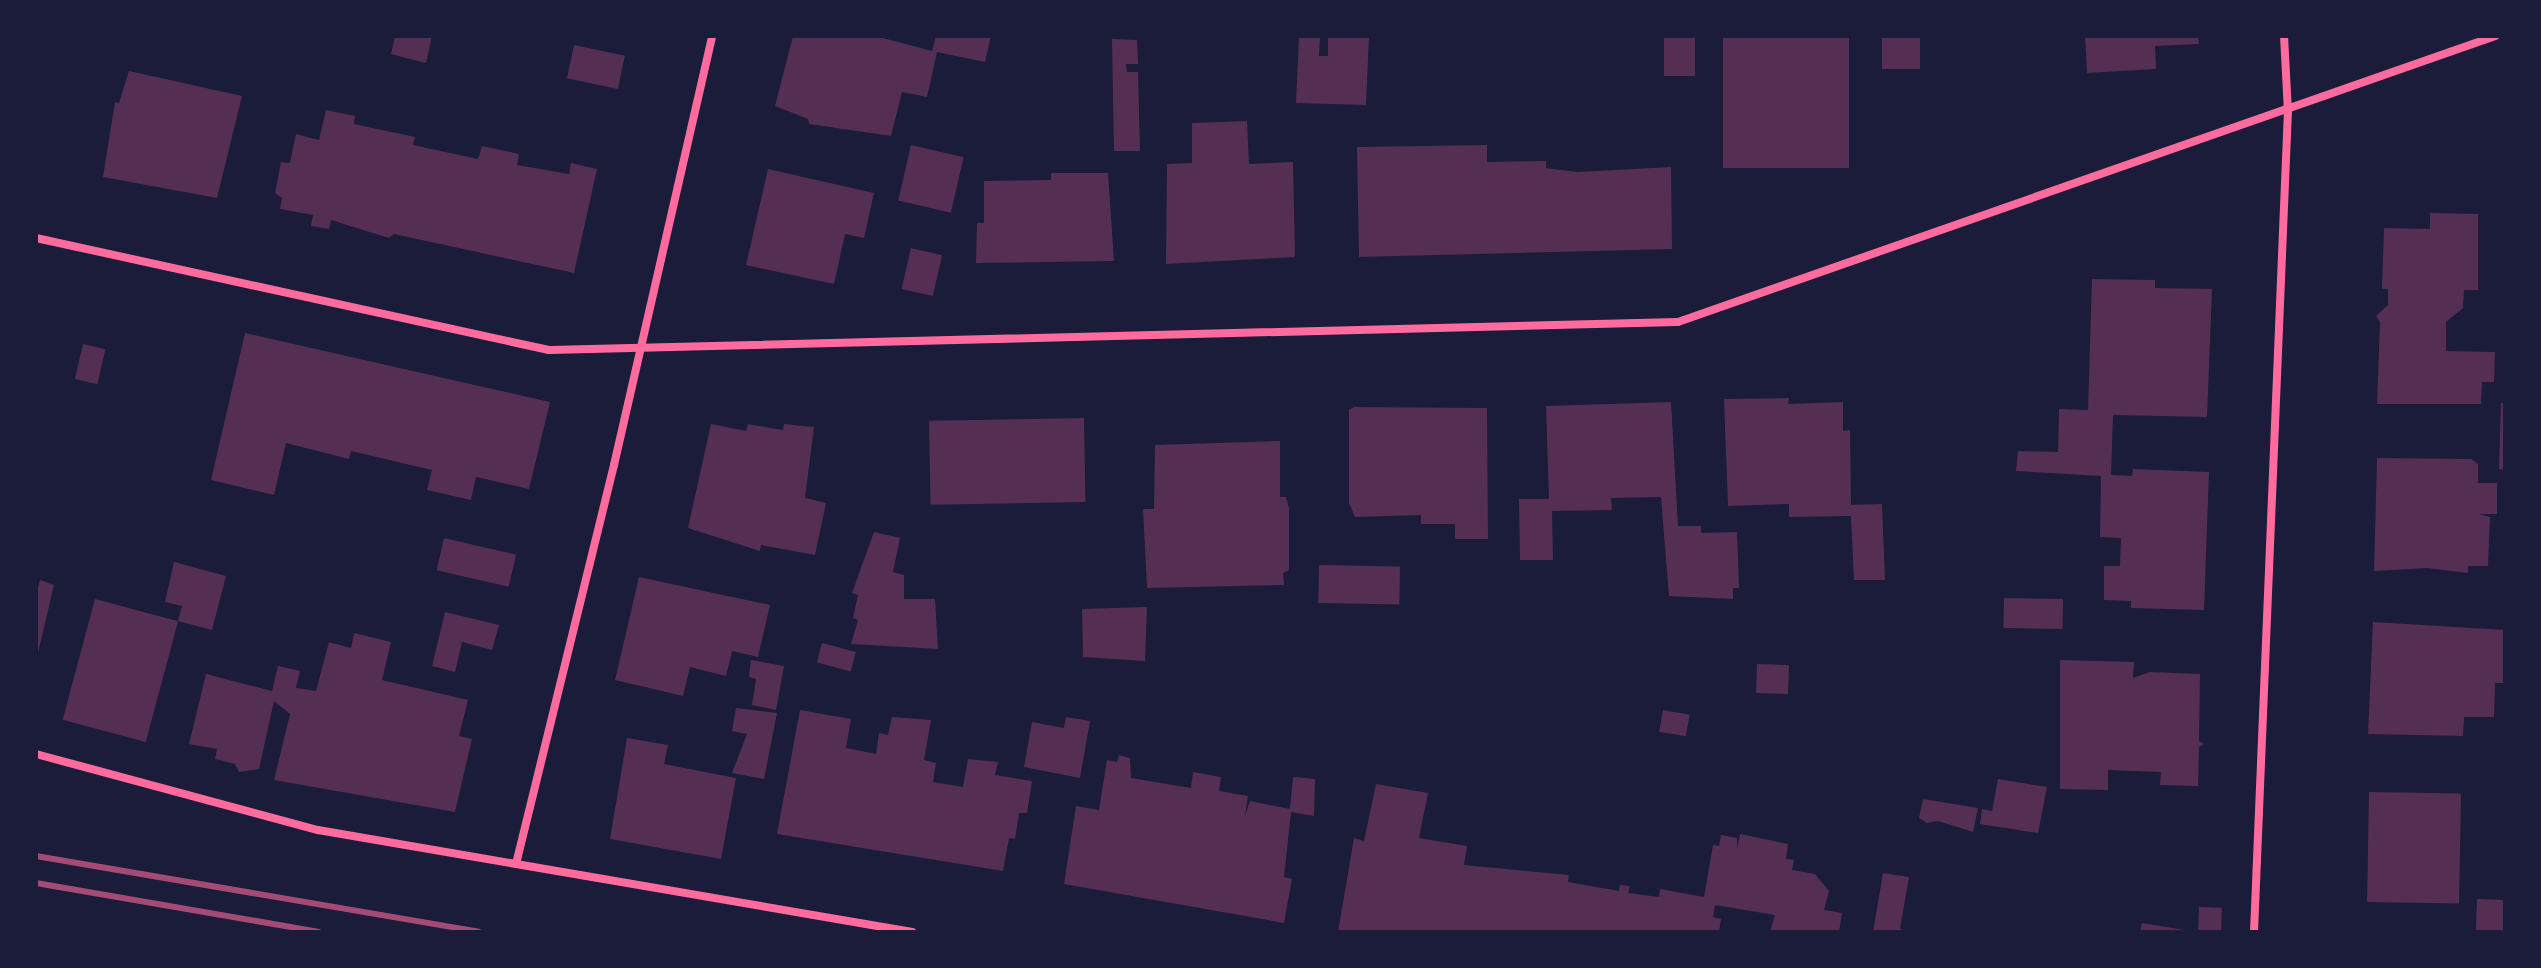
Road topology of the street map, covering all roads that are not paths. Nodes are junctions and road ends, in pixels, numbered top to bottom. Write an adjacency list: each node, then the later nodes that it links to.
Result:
1 (712, 36): 6 (street)
2 (2284, 36): 4 (street)
3 (2495, 36): 4 (street)
4 (2288, 112): 6 (street); 10 (street)
5 (36, 238): 6 (street)
6 (642, 346): 8 (street)
7 (36, 754): 8 (street)
8 (516, 864): 9 (street)
9 (912, 932)
10 (2254, 932)

